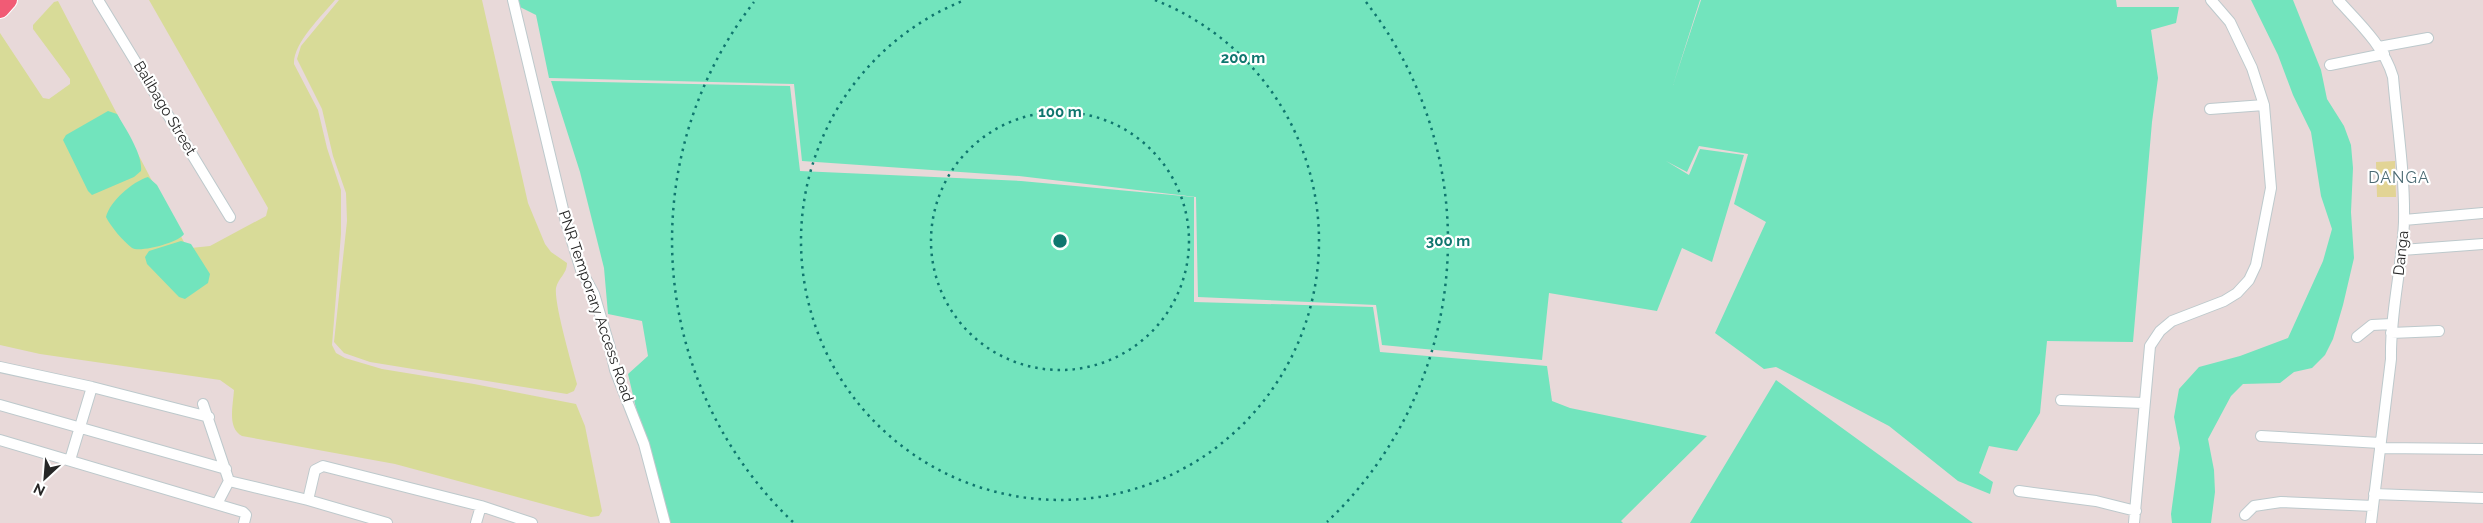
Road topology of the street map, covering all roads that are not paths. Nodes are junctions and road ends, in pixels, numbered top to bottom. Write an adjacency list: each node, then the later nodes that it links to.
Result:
1 (8, 0): 6 (highway)
2 (98, 0): 13 (street, Balibago Street)
3 (513, 0): 49 (street, PNR Temporary Access Road)
4 (2211, 0): 10 (street)
5 (2338, 0): 8 (street, Danga)
6 (0, 9)
7 (2428, 38): 8 (street)
8 (2381, 50): 9 (street); 14 (street, Danga)
9 (2330, 65)
10 (2264, 105): 11 (street); 24 (street)
11 (2210, 109)
12 (2483, 213): 14 (street)
13 (230, 217)
14 (2404, 220): 16 (street, Danga)
15 (2483, 244): 16 (street)
16 (2402, 250): 17 (street, Danga)
17 (2391, 329): 18 (street); 19 (street); 30 (street, Danga)
18 (2439, 331)
19 (2357, 337)
20 (0, 367): 21 (street)
21 (92, 387): 26 (street); 27 (street)
22 (2061, 400): 24 (street)
23 (203, 404): 26 (street)
24 (2143, 404): 42 (street)
25 (0, 405): 27 (street)
26 (209, 417): 33 (street)
27 (81, 427): 32 (street); 33 (street)
28 (2261, 436): 30 (street)
29 (0, 440): 32 (street)
30 (2380, 445): 31 (street); 36 (street, Danga)
31 (2483, 449)
32 (70, 460): 39 (street)
33 (226, 469): 34 (street)
34 (229, 481): 38 (street); 39 (street)
35 (2019, 491): 42 (street)
36 (2374, 494): 37 (street); 41 (street, Danga)
37 (2483, 498)
38 (308, 500): 40 (street); 46 (street)
39 (217, 504): 45 (street)
40 (481, 506): 44 (street); 47 (street)
41 (2373, 506): 43 (street); 51 (street, Danga)
42 (2136, 511): 50 (street)
43 (2245, 515)
44 (514, 520): 48 (street)
45 (247, 522)
46 (387, 523)
47 (476, 523)
48 (532, 523)
49 (665, 523)
50 (2134, 523)
51 (2371, 523)

